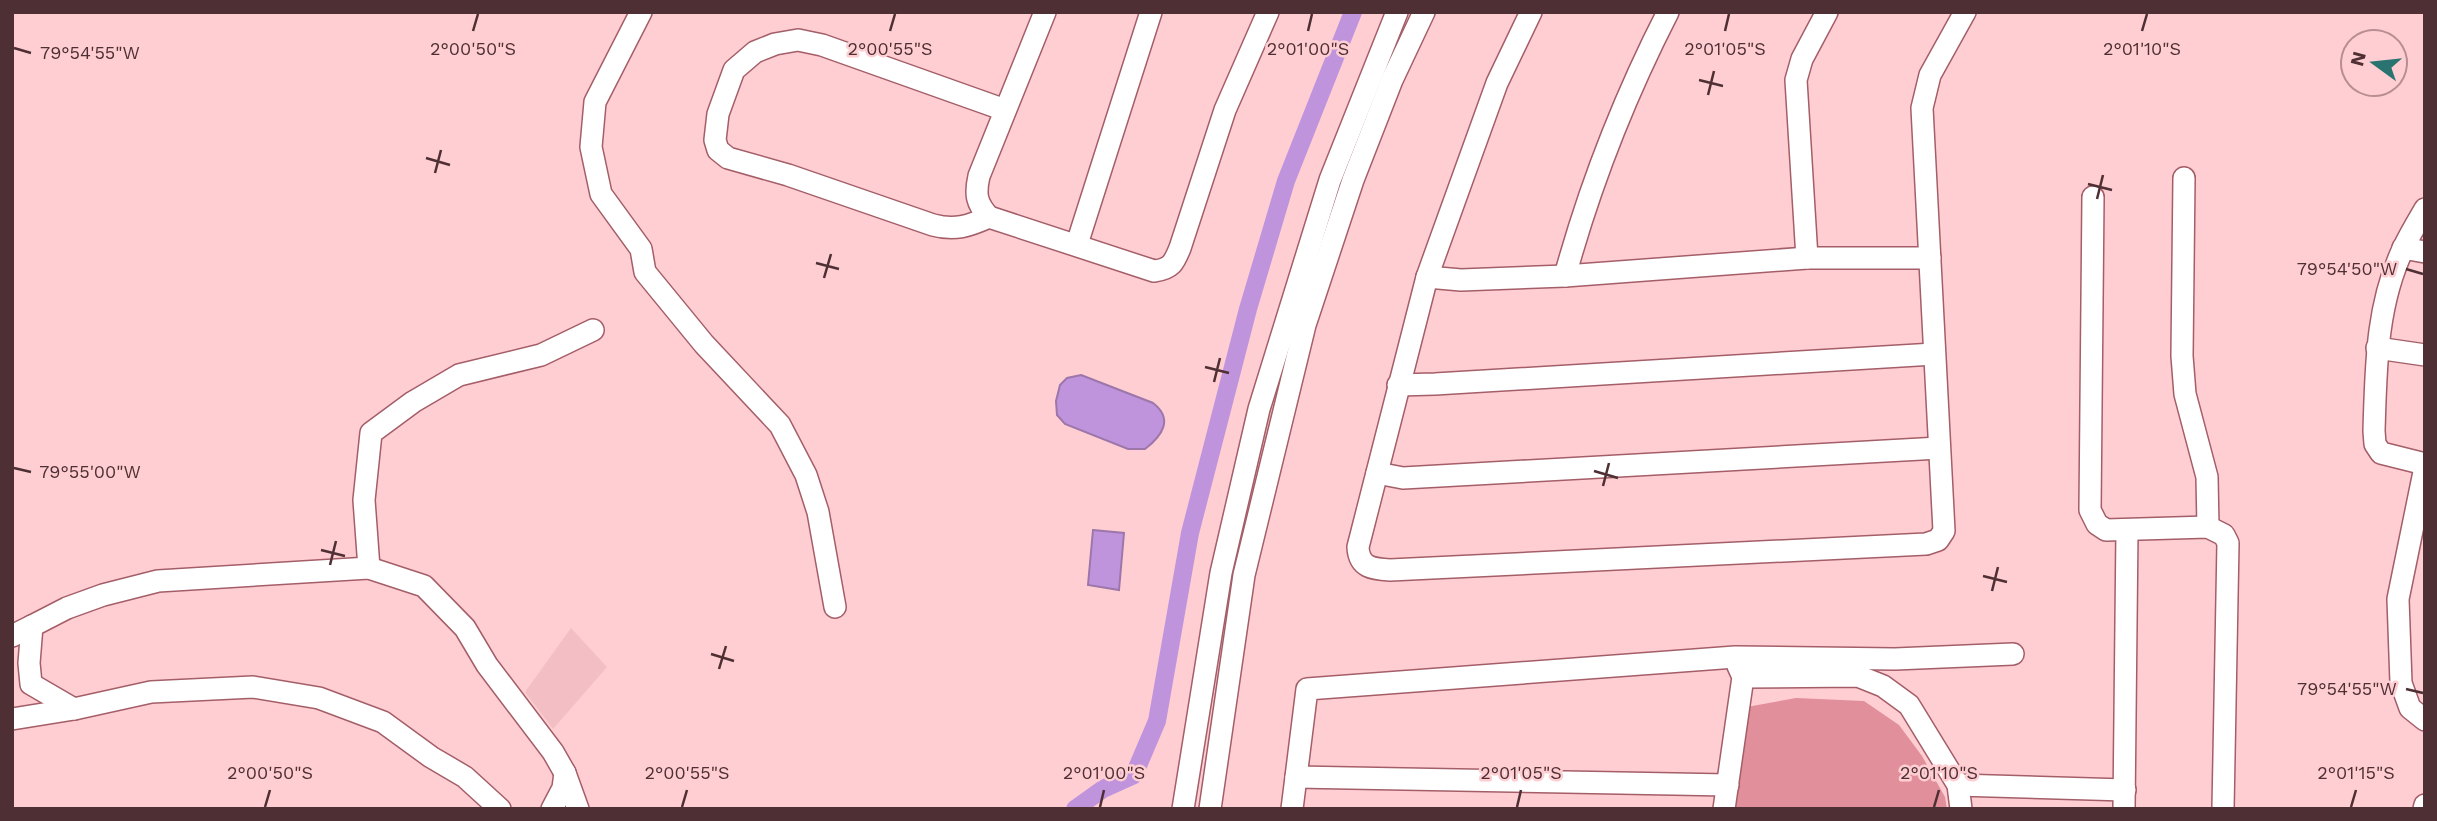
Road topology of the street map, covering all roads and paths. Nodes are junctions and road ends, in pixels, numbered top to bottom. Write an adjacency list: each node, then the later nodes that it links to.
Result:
1 (641, 12): 34 (street)
2 (1045, 12): 11 (street)
3 (1151, 12): 16 (street)
4 (1268, 12): 16 (street)
5 (1397, 12): 51 (street)
6 (1424, 12): 52 (street)
7 (1531, 12): 22 (street)
8 (1668, 12): 21 (street)
9 (1827, 12): 19 (street)
10 (1965, 12): 20 (street)
11 (1005, 110): 15 (street); 15 (street)
12 (2185, 178): 31 (street)
13 (2093, 197): 32 (street)
14 (2425, 209): 17 (street)
15 (989, 217): 16 (street)
16 (1077, 244)
17 (2403, 248): 18 (street); 24 (street)
18 (2425, 251)
19 (1807, 258): 20 (street); 21 (street)
20 (1930, 258): 25 (street)
21 (1565, 276): 22 (street)
22 (1427, 277): 27 (street)
23 (593, 330): 33 (street)
24 (2377, 348): 26 (street); 29 (street)
25 (1934, 354): 27 (street); 28 (street)
26 (2425, 355)
27 (1398, 384): 30 (street)
28 (1939, 448): 30 (street); 30 (street)
29 (2425, 466): 42 (street)
30 (1377, 473)
31 (2208, 527): 32 (street); 56 (street)
32 (2127, 530): 47 (street)
33 (369, 568): 35 (street); 43 (street)
34 (835, 607)
35 (32, 626): 36 (street); 40 (street)
36 (12, 636)
37 (2012, 654): 38 (street)
38 (1735, 657): 39 (street); 44 (street)
39 (1743, 677): 45 (street); 46 (street)
40 (74, 709): 41 (street); 48 (street)
41 (12, 719)
42 (2425, 720)
43 (565, 773): 49 (street); 50 (street)
44 (1296, 777): 45 (street); 53 (street)
45 (1728, 785): 54 (street)
46 (1958, 785): 47 (street); 55 (street)
47 (2125, 800)
48 (500, 809)
49 (552, 809)
50 (578, 809)
51 (1183, 809)
52 (1210, 809)
53 (1292, 809)
54 (1724, 809)
55 (1961, 809)
56 (2223, 809)

